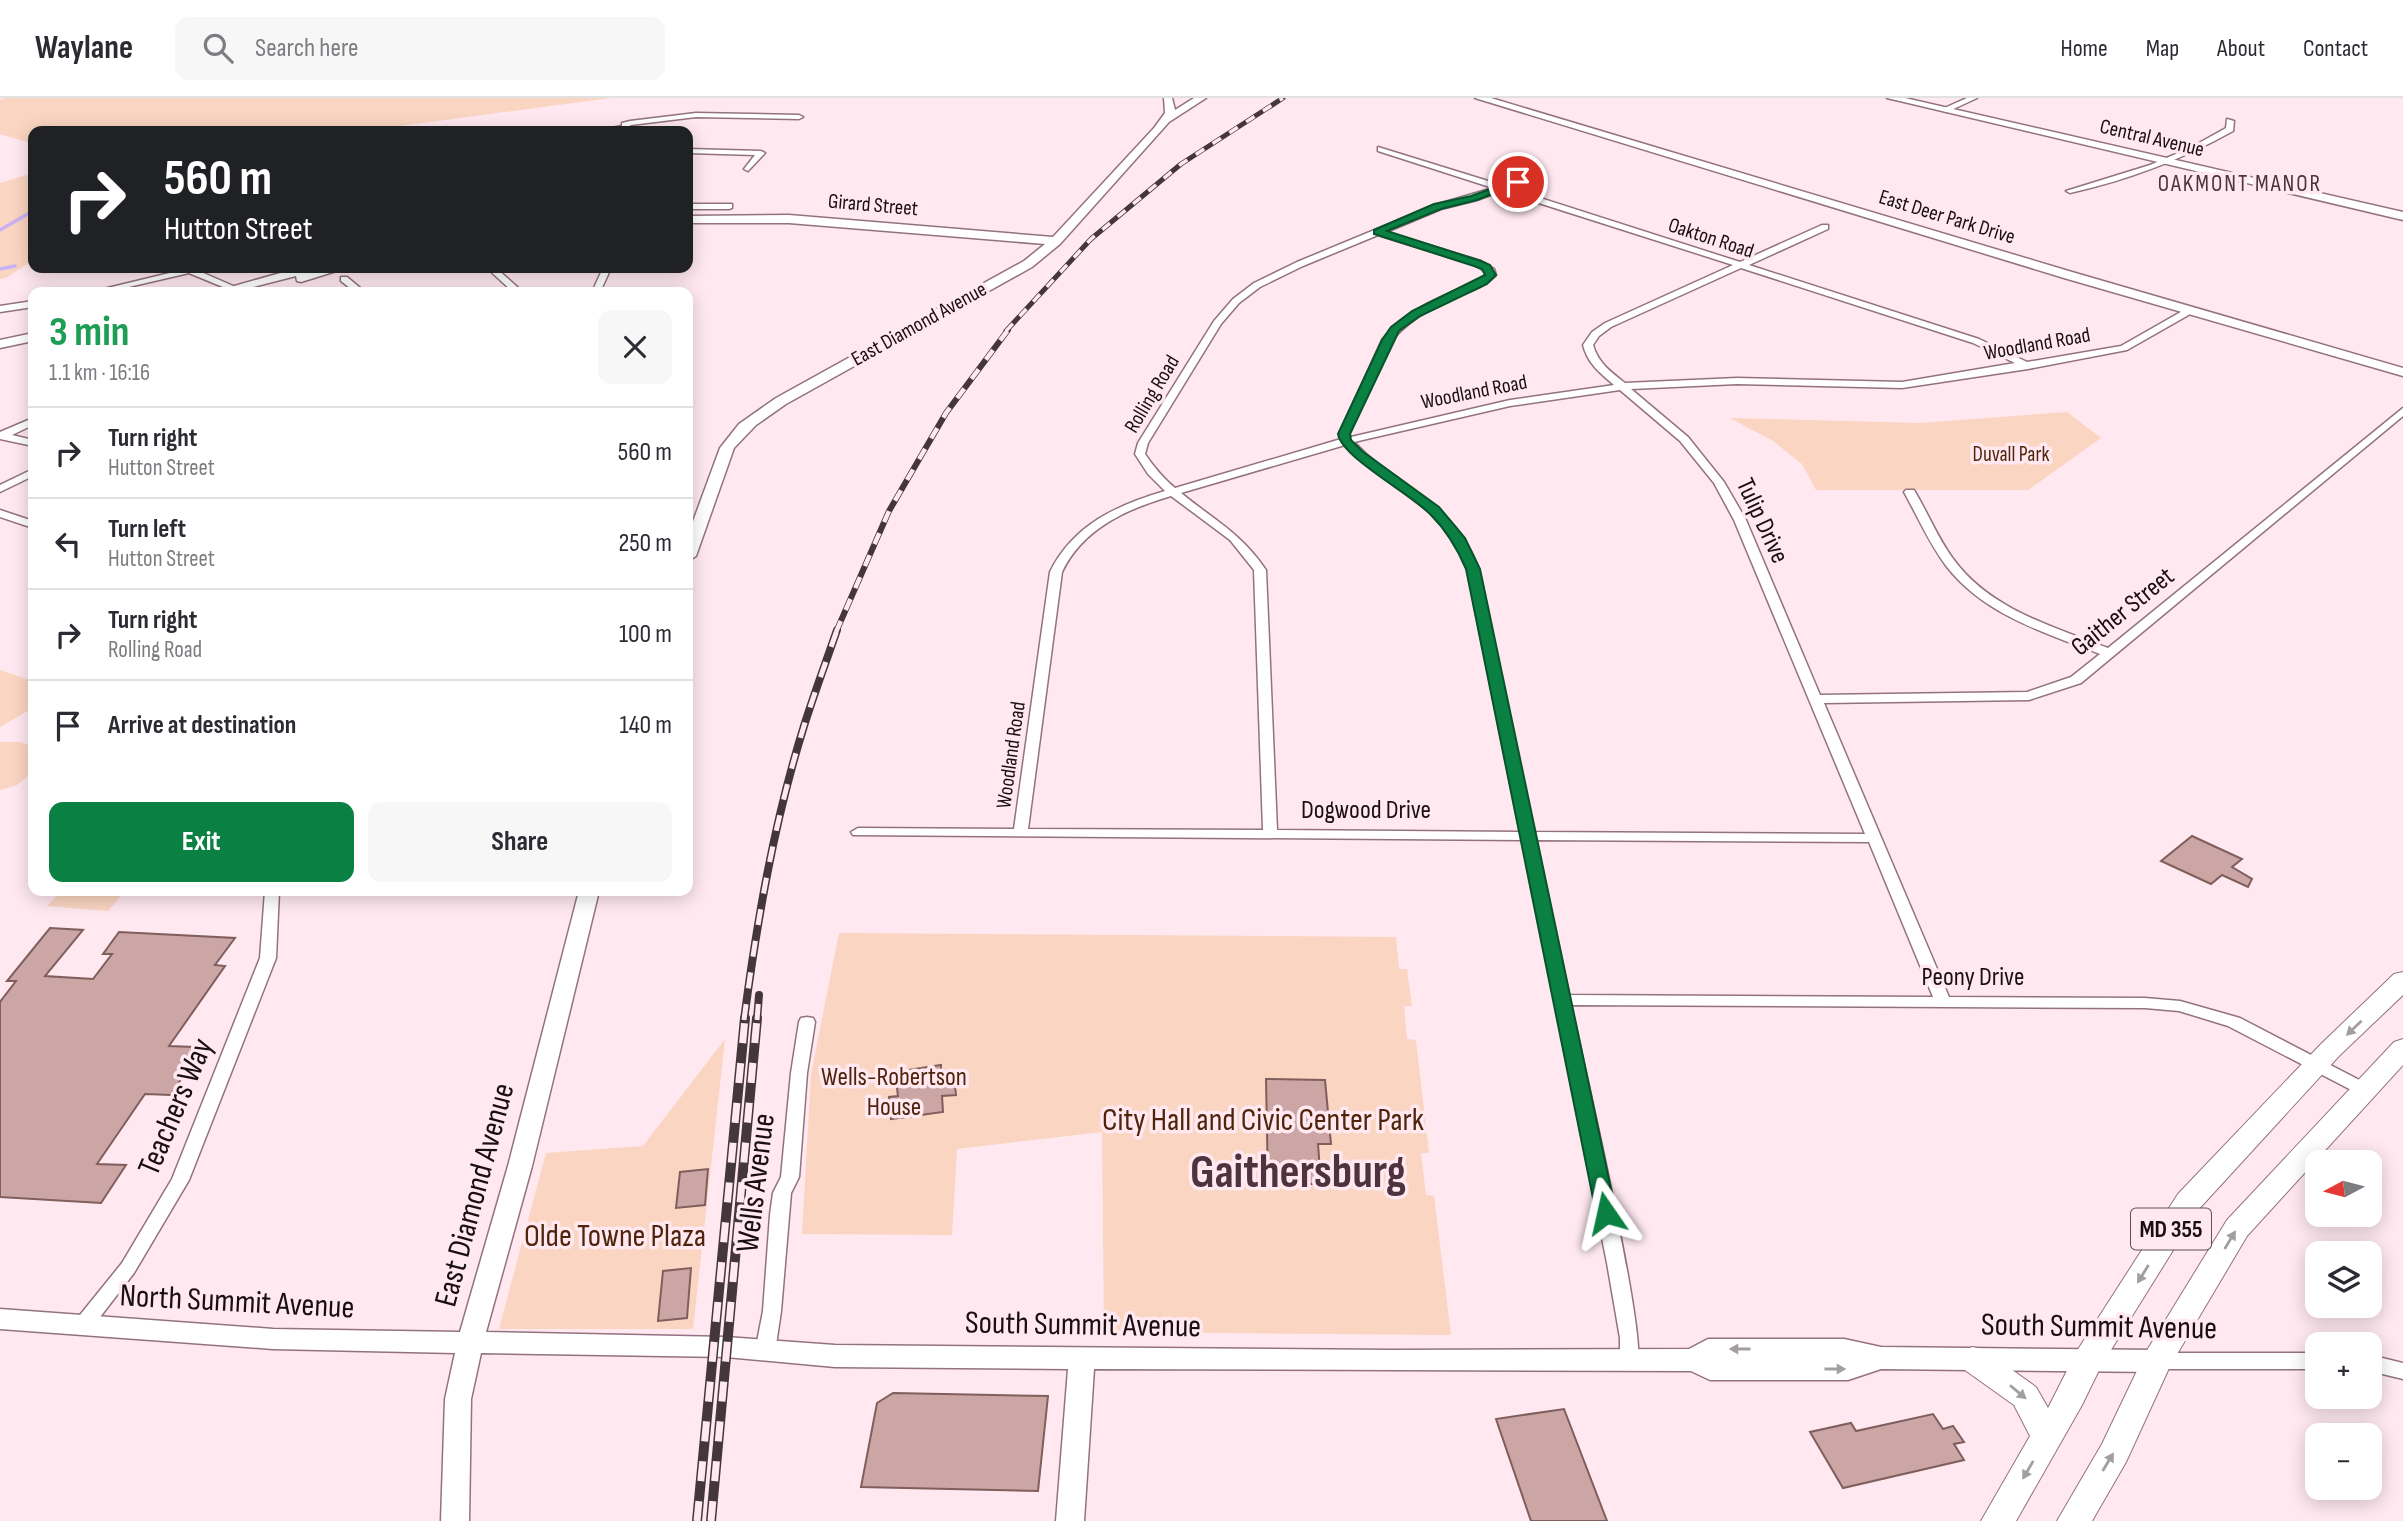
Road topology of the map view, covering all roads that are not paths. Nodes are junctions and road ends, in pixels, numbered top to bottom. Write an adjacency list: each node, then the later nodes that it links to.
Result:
1 (1192, 98): 6 (street)
2 (1201, 98): 9 (street, East Diamond Avenue)
3 (1480, 98): 41 (street, East Deer Park Drive)
4 (1892, 98): 7 (street, Central Avenue)
5 (1973, 98): 7 (street)
6 (1170, 99): 9 (street)
7 (1944, 110): 14 (street, Central Avenue)
8 (799, 117): 11 (street)
9 (1166, 120): 26 (street, East Diamond Avenue)
10 (2230, 121): 14 (street)
11 (635, 126)
12 (1381, 149): 17 (street, Oakton Road)
13 (693, 151): 15 (street)
14 (2166, 161): 18 (street); 21 (street, Central Avenue)
15 (748, 169)
16 (1535, 175): 17 (street, Rolling Road)
17 (1501, 188): 25 (street, Rolling Road); 27 (street, Oakton Road)
18 (2070, 191)
19 (729, 206): 20 (street)
20 (693, 207)
21 (2403, 216)
22 (693, 219): 26 (street, Girard Street)
23 (693, 225): 26 (street, Girard Street)
24 (1825, 227): 27 (street, Tulip Drive)
25 (1378, 232): 52 (street); 56 (street, Rolling Road)
26 (1050, 245): 60 (street, East Diamond Avenue)
27 (1739, 265): 46 (street, Oakton Road); 48 (street, Tulip Drive)
28 (170, 273): 33 (street)
29 (196, 273): 34 (street)
30 (294, 273): 35 (street)
31 (342, 273): 36 (street); 37 (street)
32 (497, 273): 38 (street)
33 (116, 287)
34 (231, 287)
35 (248, 287)
36 (273, 287)
37 (355, 287)
38 (513, 287)
39 (28, 305): 40 (street)
40 (0, 309)
41 (2189, 311): 46 (street, Woodland Road); 47 (street, East Deer Park Drive)
42 (28, 338): 43 (street)
43 (0, 344)
44 (28, 347): 45 (street)
45 (0, 353)
46 (2028, 366): 48 (street, Woodland Road)
47 (2403, 372)
48 (1623, 387): 52 (street, Woodland Road); 62 (street, Tulip Drive)
49 (2403, 411): 61 (street, Gaither Street)
50 (28, 423): 51 (street)
51 (1, 435): 53 (street)
52 (1345, 441): 56 (street, Woodland Road); 66 (street)
53 (28, 442)
54 (28, 475): 55 (street)
55 (0, 489)
56 (1173, 492): 64 (street, Woodland Road); 65 (street, Rolling Road)
57 (1910, 492): 61 (street)
58 (0, 513): 59 (street)
59 (28, 523)
60 (693, 542)
61 (2110, 653): 62 (street, Gaither Street)
62 (1815, 699): 67 (street, Tulip Drive)
63 (858, 832): 64 (street, Dogwood Drive)
64 (1020, 833): 65 (street, Dogwood Drive)
65 (1270, 834): 66 (street, Dogwood Drive)
66 (1530, 836): 67 (street, Dogwood Drive); 71 (street)
67 (1873, 838): 72 (street, Tulip Drive)
68 (272, 896): 78 (street, Teachers Way)
69 (588, 896): 79 (street, East Diamond Avenue)
70 (2403, 981): 75 (main road, MD 355, one-way to 75)
71 (1563, 1000): 72 (street, Peony Drive); 84 (street)
72 (1943, 1002): 75 (street, Peony Drive)
73 (807, 1021): 80 (street, Wells Avenue)
74 (2403, 1048): 76 (main road, MD 355)
75 (2316, 1065): 76 (street, Peony Drive); 83 (main road, MD 355, one-way to 83)
76 (2363, 1089): 85 (main road, MD 355, one-way to 76)
77 (0, 1319): 78 (street, North Summit Avenue)
78 (83, 1325): 79 (street, North Summit Avenue)
79 (470, 1343): 80 (street, South Summit Avenue); 90 (street, East Diamond Avenue)
80 (765, 1352): 81 (street, South Summit Avenue)
81 (1082, 1359): 84 (street, South Summit Avenue); 91 (street)
82 (1973, 1359): 83 (street, South Summit Avenue); 84 (street, South Summit Avenue); 89 (main road, one-way to 89)
83 (2088, 1360): 85 (street, South Summit Avenue); 89 (main road, MD 355)
84 (1630, 1361)
85 (2157, 1361): 86 (street, South Summit Avenue); 93 (main road, MD 355, one-way to 85)
86 (2305, 1361)
87 (2382, 1366): 88 (street)
88 (2403, 1371)
89 (2047, 1437): 92 (main road, MD 355, one-way to 92)
90 (455, 1521)
91 (1070, 1521)
92 (1998, 1521)
93 (2074, 1521)

